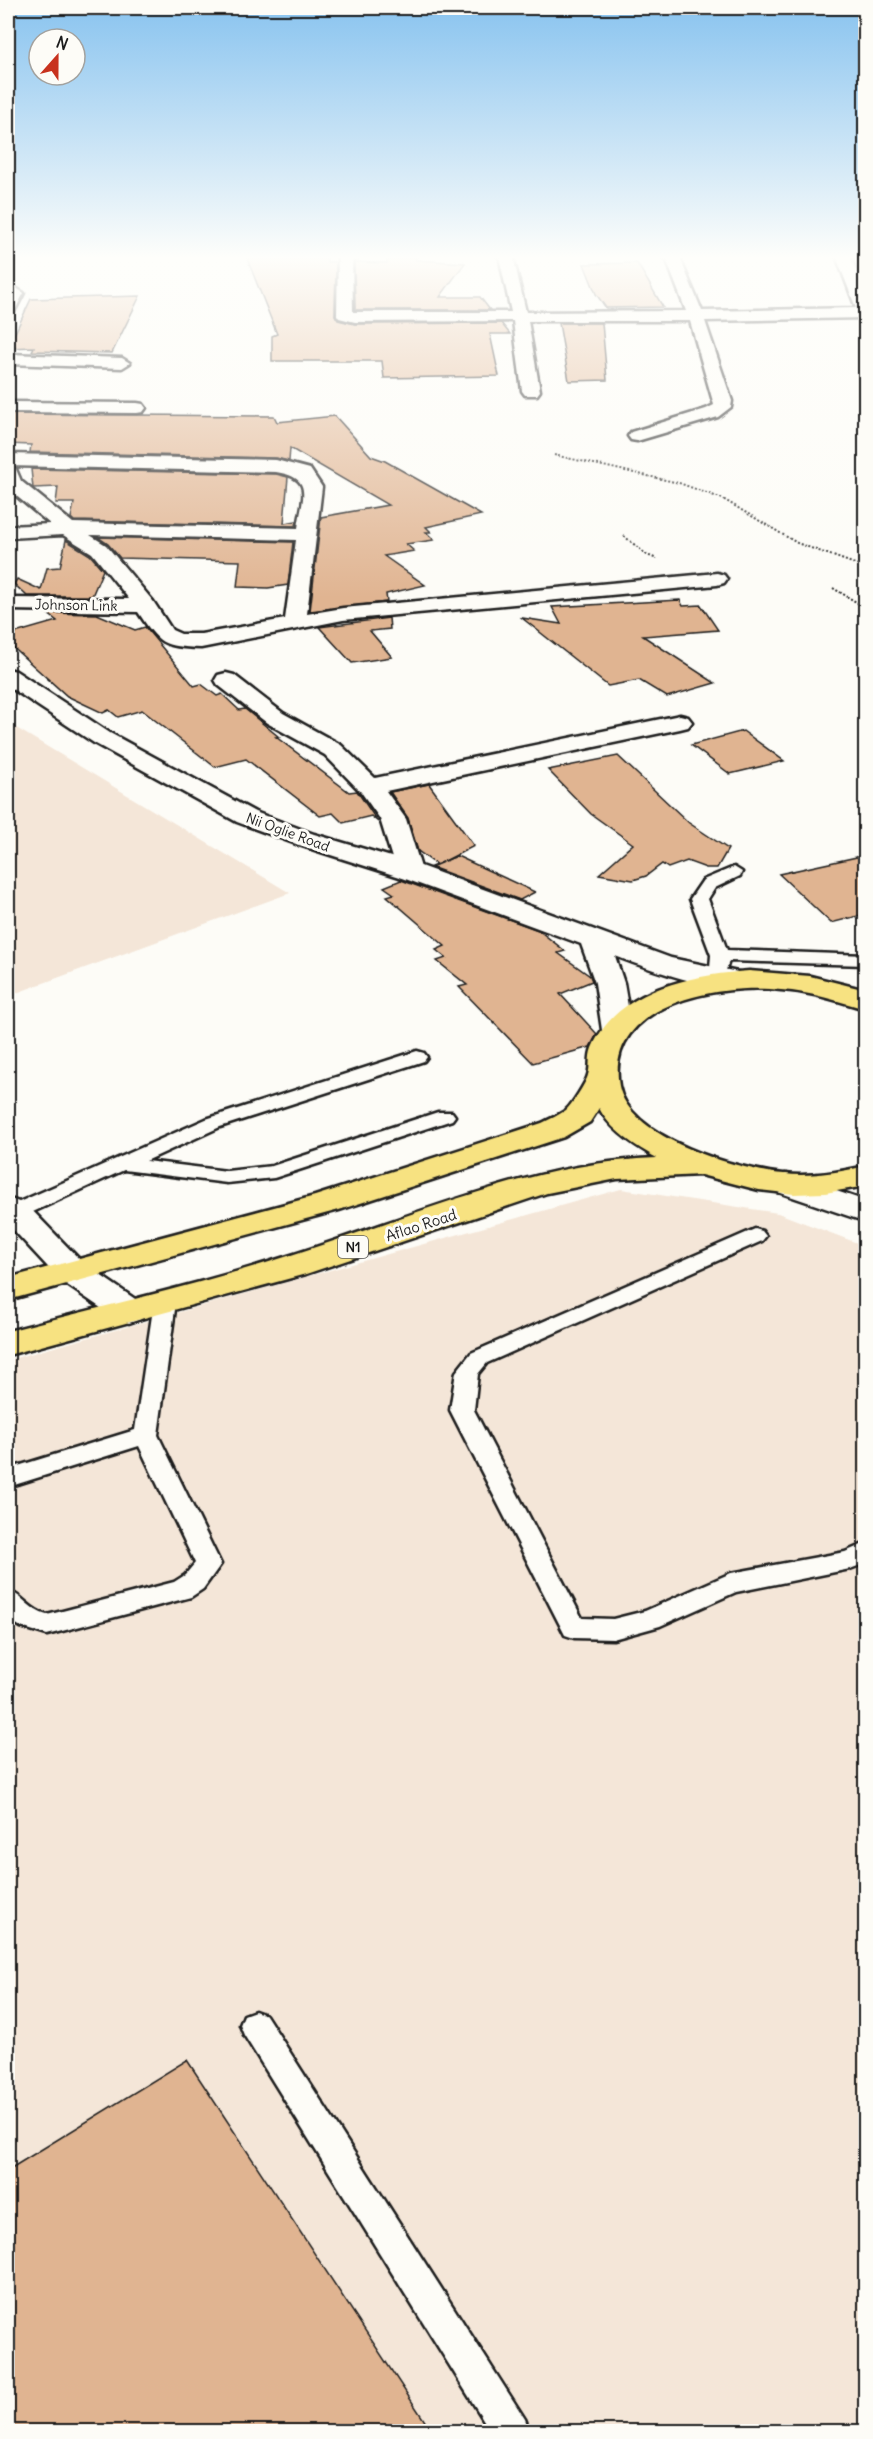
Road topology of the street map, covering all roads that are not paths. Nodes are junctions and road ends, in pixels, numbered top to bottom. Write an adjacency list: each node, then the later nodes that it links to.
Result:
1 (528, 370): 3 (street)
2 (713, 370): 6 (street)
3 (531, 391)
4 (8, 407): 5 (street)
5 (136, 408)
6 (637, 436)
7 (8, 460): 11 (street)
8 (8, 471): 9 (street)
9 (69, 530): 10 (street); 11 (street); 14 (street)
10 (8, 531)
11 (307, 534): 15 (street)
12 (717, 579): 15 (street)
13 (8, 604): 14 (street, Johnson Link)
14 (145, 606): 15 (street)
15 (295, 623)
16 (8, 676): 20 (street, Nii Oglie Road)
17 (226, 680): 19 (street)
18 (680, 722): 19 (street)
19 (370, 787): 20 (street)
20 (409, 871): 22 (street, Nii Oglie Road)
21 (734, 872): 24 (lane)
22 (592, 938): 24 (street, Nii Oglie Road); 26 (street)
23 (866, 960): 24 (lane)
24 (727, 971): 25 (highway, N1); 26 (highway, N1)
25 (860, 997)
26 (617, 1030): 28 (highway, N1)
27 (417, 1057): 30 (lane)
28 (603, 1077): 31 (highway, N1); 37 (highway, N1)
29 (445, 1116): 30 (lane)
30 (122, 1164): 34 (lane)
31 (699, 1166): 33 (highway, N1); 39 (highway, Aflao Road / N1)
32 (866, 1176): 33 (highway, N1)
33 (786, 1184): 35 (street)
34 (11, 1210): 37 (street)
35 (866, 1212)
36 (755, 1236): 44 (lane)
37 (72, 1272): 38 (highway, N1); 40 (street)
38 (8, 1289)
39 (165, 1302): 40 (highway, Aflao Road / N1); 42 (lane)
40 (129, 1311): 41 (highway, Aflao Road / N1)
41 (8, 1343)
42 (146, 1434): 43 (lane); 45 (lane)
43 (8, 1478)
44 (866, 1552)
45 (8, 1601)
46 (255, 2025): 47 (lane)
47 (512, 2432)

